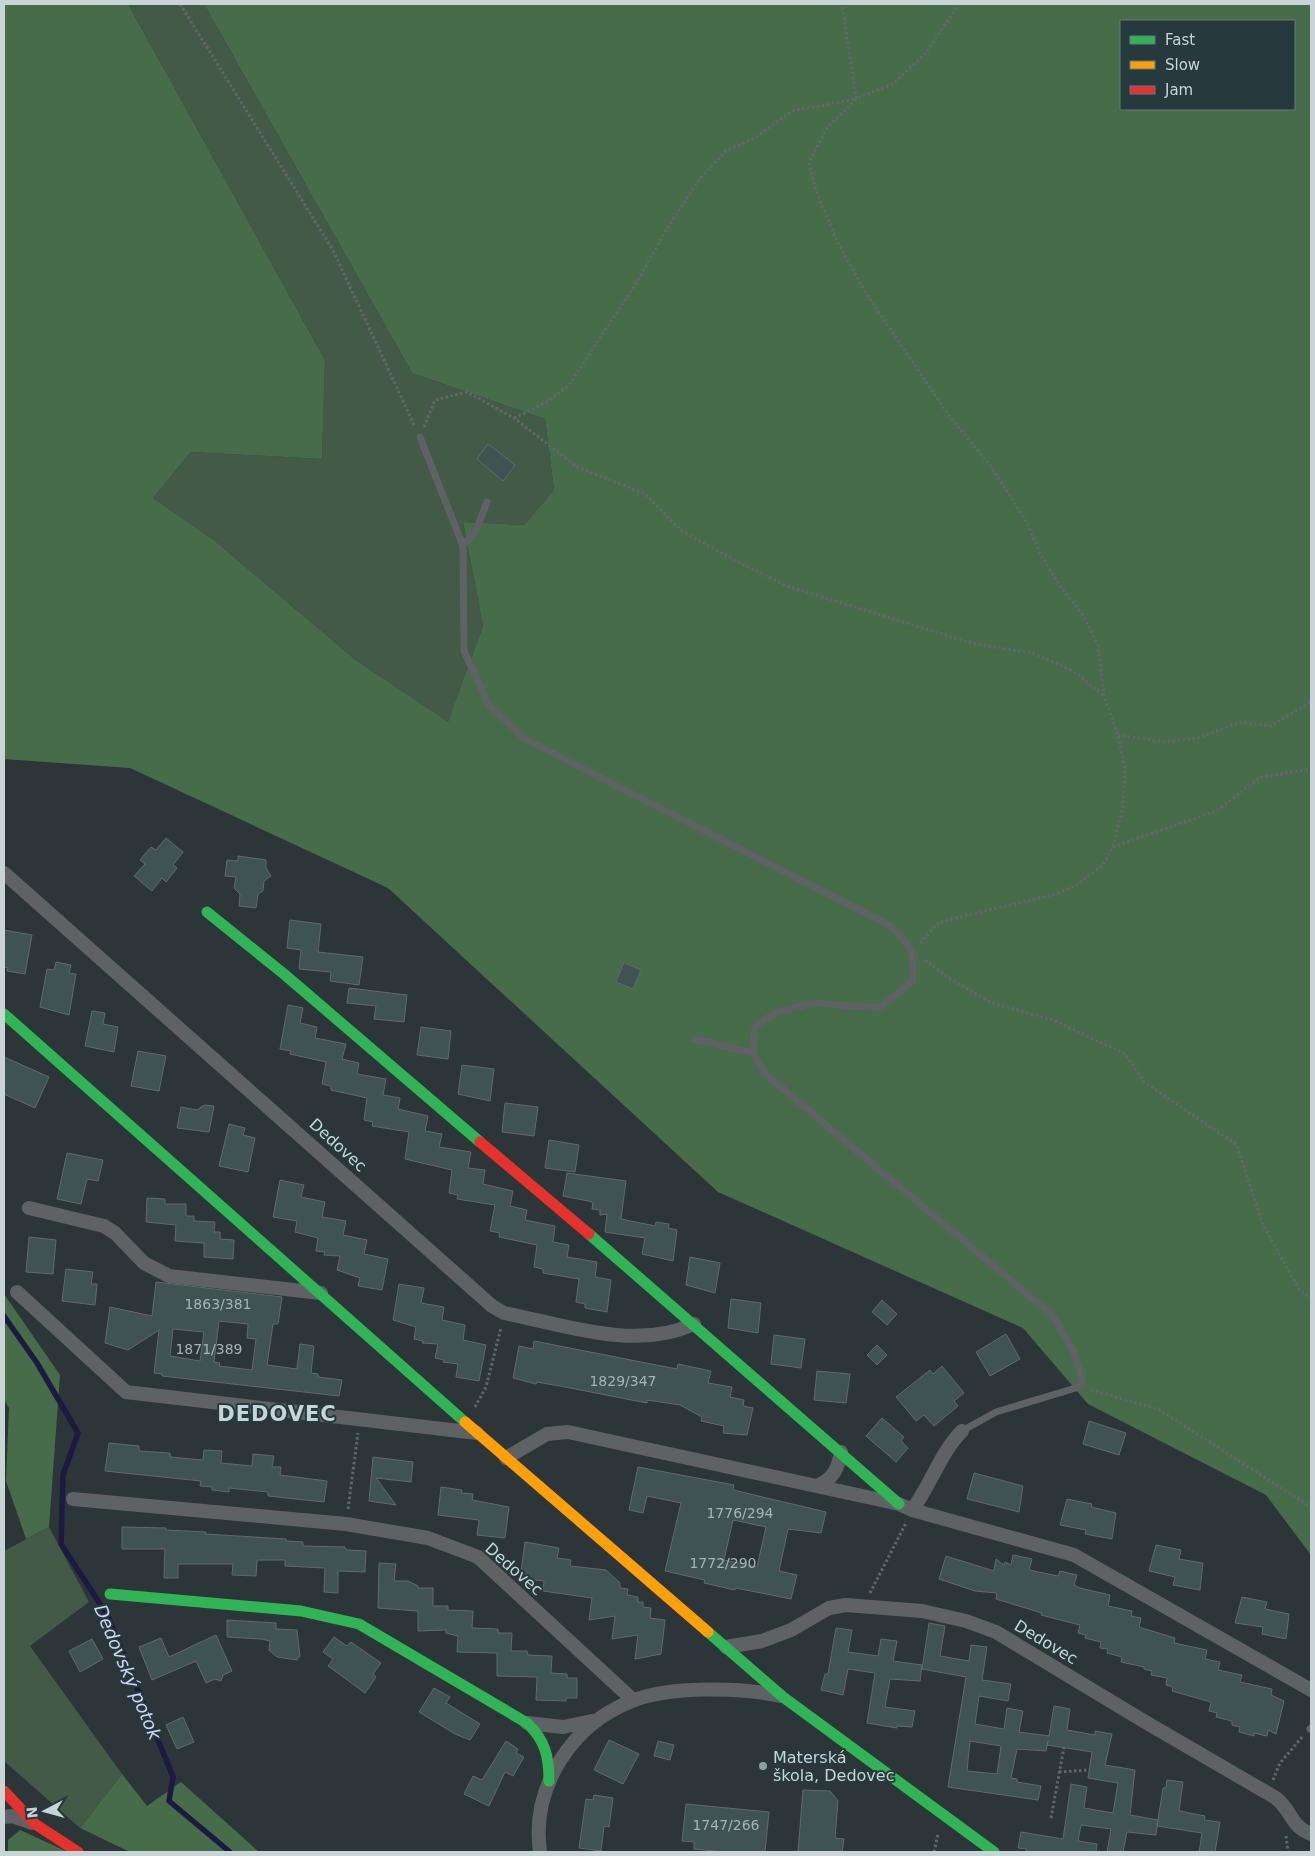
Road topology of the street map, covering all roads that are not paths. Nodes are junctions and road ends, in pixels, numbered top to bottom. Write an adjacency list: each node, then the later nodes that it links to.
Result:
1 (420, 437): 3 (lane)
2 (487, 502): 3 (lane)
3 (463, 546): 8 (lane)
4 (4, 873): 12 (street, Dedovec)
5 (207, 912): 12 (street)
6 (4, 1014): 11 (street)
7 (694, 1039): 8 (lane)
8 (753, 1054): 13 (lane)
9 (29, 1208): 11 (street)
10 (17, 1292): 14 (street)
11 (322, 1293): 14 (street)
12 (694, 1324): 15 (street)
13 (962, 1432): 20 (street)
14 (478, 1433): 16 (street)
15 (841, 1452): 17 (street); 19 (street)
16 (506, 1458): 17 (street); 22 (street)
17 (819, 1486): 19 (street)
18 (73, 1499): 25 (street, Dedovec)
19 (899, 1504): 20 (street)
20 (912, 1510): 23 (street)
21 (110, 1594): 27 (street)
22 (726, 1647): 24 (street); 32 (street, Dedovec)
23 (1311, 1690)
24 (783, 1697): 25 (street); 35 (street)
25 (633, 1700): 26 (street)
26 (600, 1718): 27 (street); 28 (street)
27 (527, 1724): 28 (street)
28 (549, 1781): 34 (street)
29 (4, 1791): 31 (street)
30 (4, 1817): 31 (street)
31 (35, 1824): 33 (street)
32 (1311, 1834)
33 (78, 1852)
34 (540, 1852)
35 (994, 1852)

